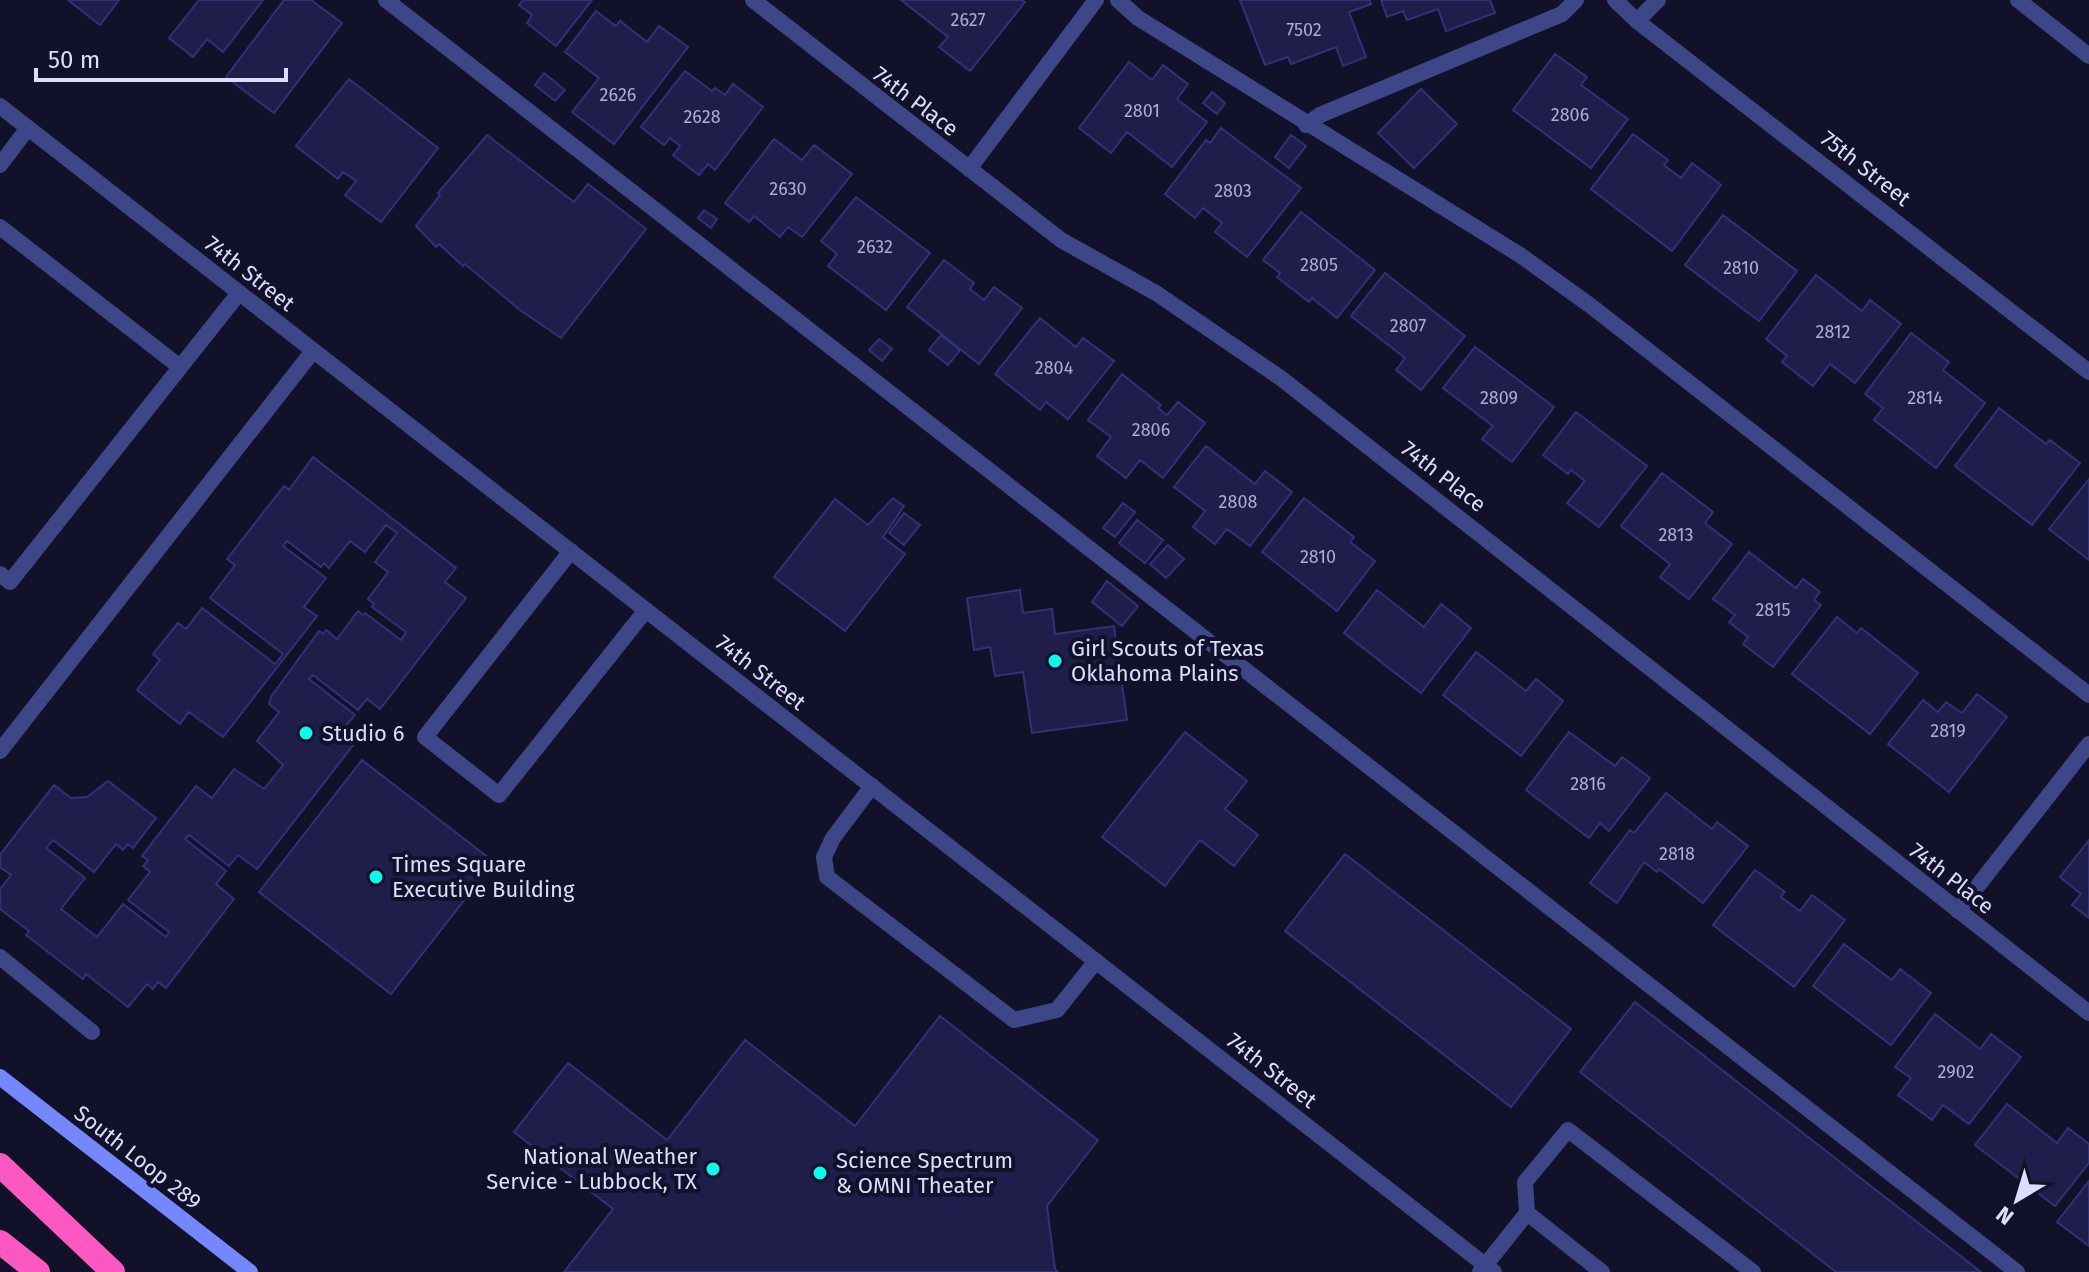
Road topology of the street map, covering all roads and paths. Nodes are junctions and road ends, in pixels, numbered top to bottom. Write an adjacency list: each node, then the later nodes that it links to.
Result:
1 (386, 0): 43 (street)
2 (753, 0): 15 (street, 74th Place)
3 (1096, 0): 15 (street)
4 (1118, 0): 12 (street)
5 (1576, 0): 12 (street)
6 (1615, 0): 9 (street, 75th Street)
7 (1658, 0): 9 (street)
8 (2018, 0): 10 (street)
9 (1637, 21): 20 (street, 75th Street)
10 (2089, 56)
11 (0, 106): 13 (street, 74th Street)
12 (1306, 125): 24 (street)
13 (28, 128): 14 (street); 17 (street, 74th Street)
14 (0, 165)
15 (969, 169): 28 (street, 74th Place)
16 (0, 227): 19 (street)
17 (239, 293): 18 (street, 74th Street); 19 (street)
18 (313, 351): 21 (street, 74th Street); 26 (street)
19 (180, 367): 22 (street)
20 (2089, 372)
21 (571, 551): 23 (street, 74th Street); 23 (street)
22 (3, 584)
23 (646, 610): 27 (street, 74th Street)
24 (2089, 695)
25 (2089, 744): 28 (street)
26 (0, 751)
27 (872, 786): 30 (street, 74th Street); 30 (street)
28 (1958, 911): 31 (street, 74th Place)
29 (0, 957): 32 (street)
30 (1096, 961): 37 (street, 74th Street)
31 (2089, 1013)
32 (92, 1032)
33 (0, 1077): 40 (main road, South Loop 289)
34 (0, 1165): 39 (highway)
35 (1527, 1213): 37 (street); 41 (street); 42 (street)
36 (0, 1242): 38 (highway)
37 (1487, 1270)
38 (38, 1272)
39 (113, 1272)
40 (250, 1272)
41 (1602, 1272)
42 (1753, 1272)
43 (2017, 1272)

